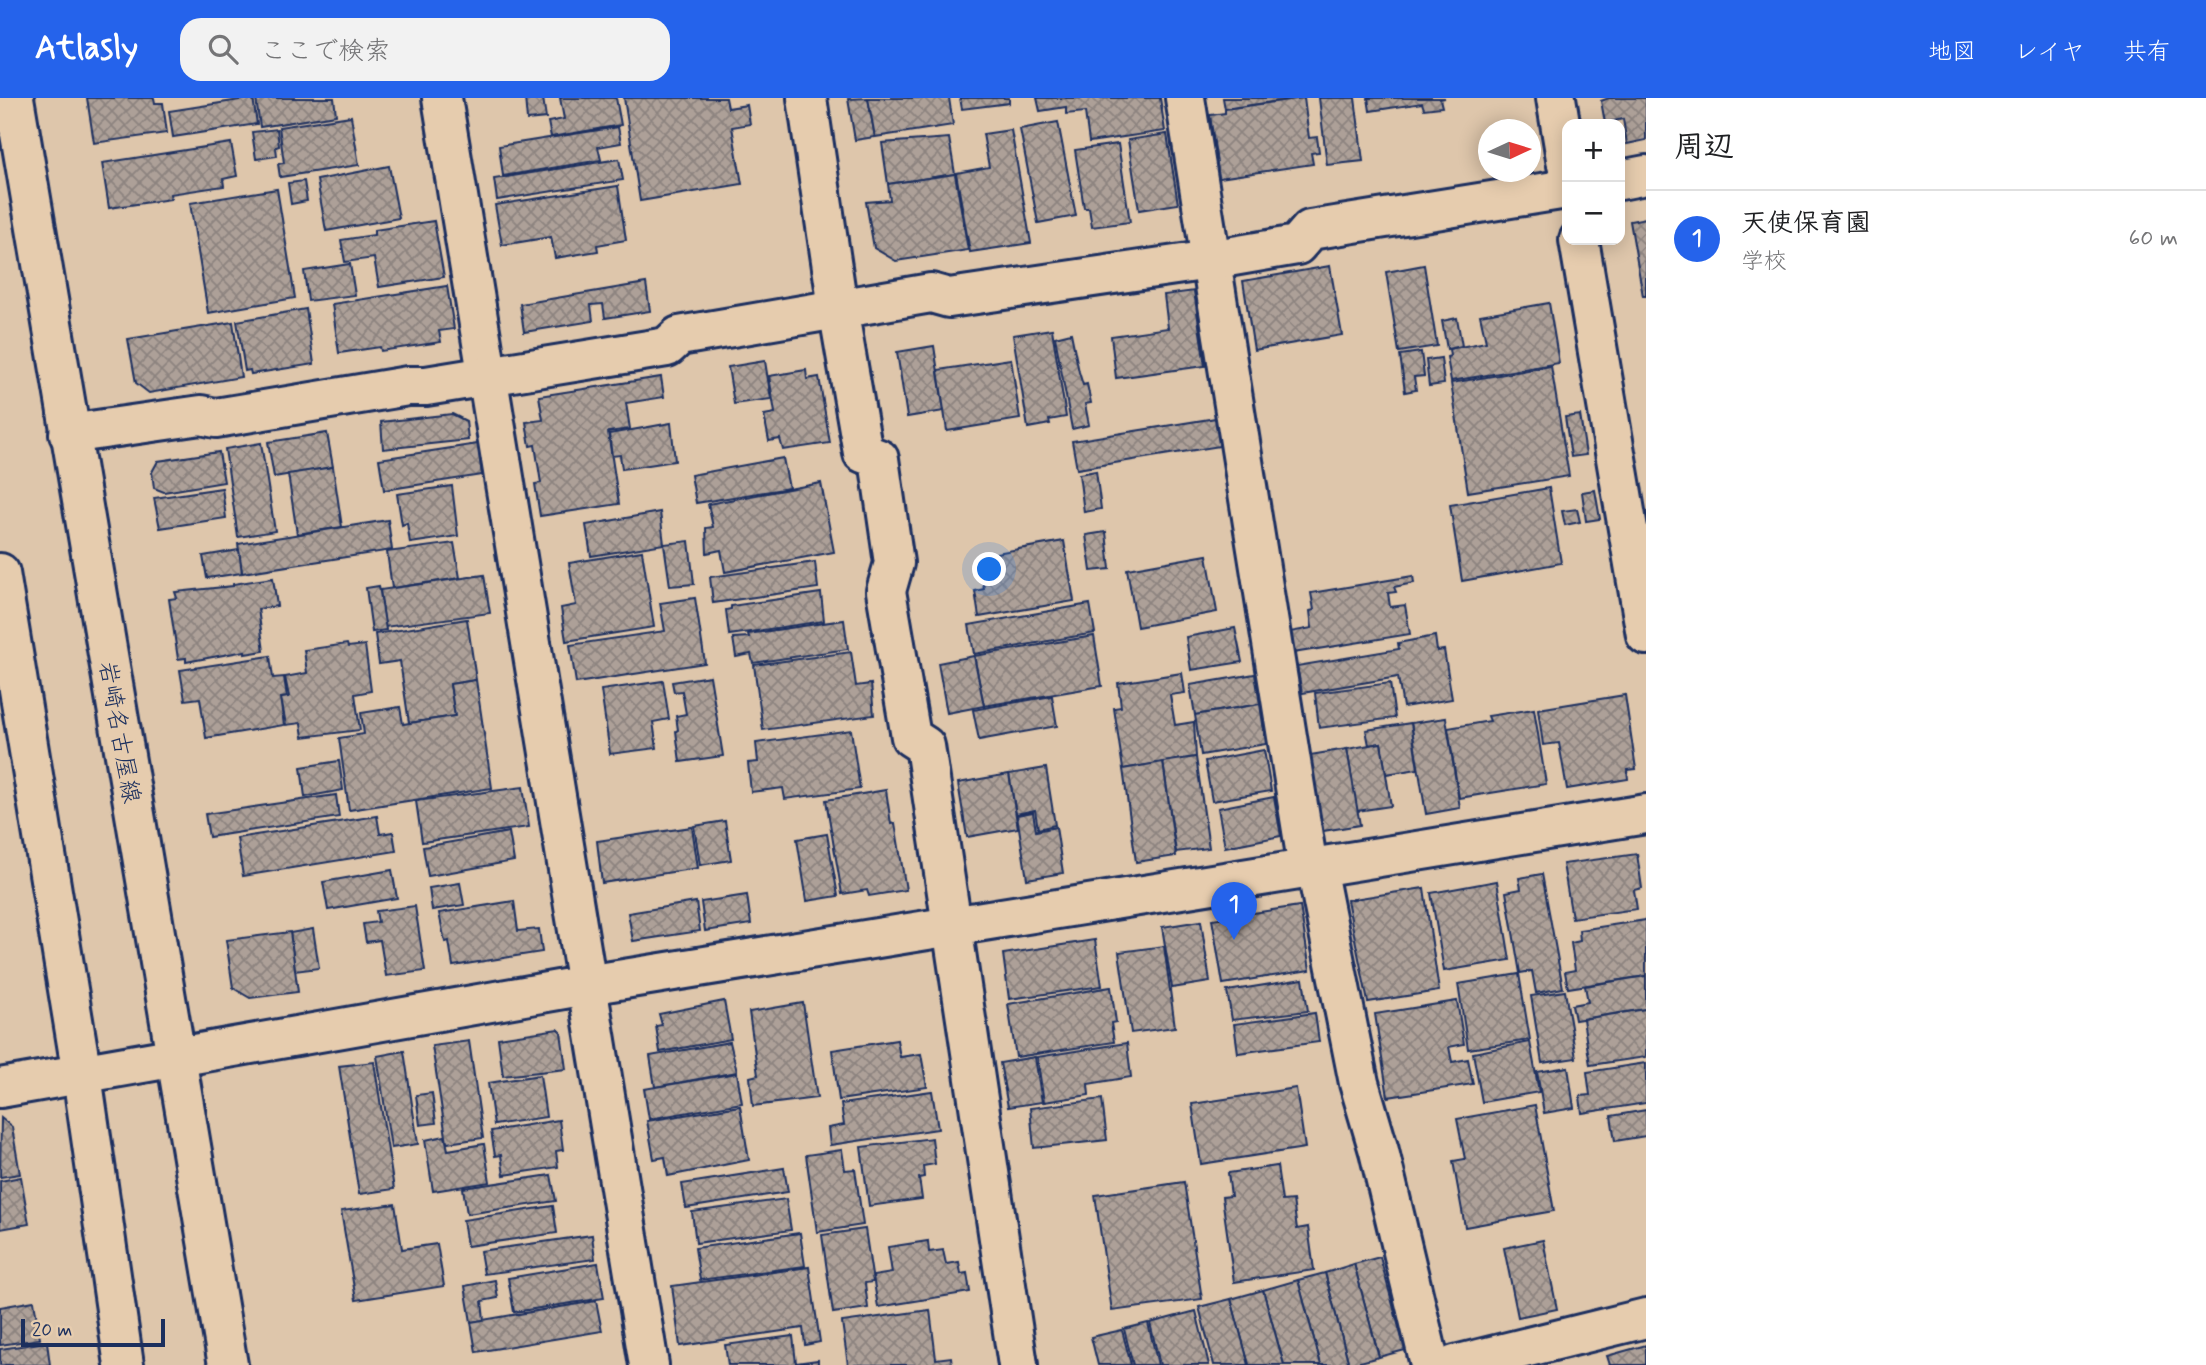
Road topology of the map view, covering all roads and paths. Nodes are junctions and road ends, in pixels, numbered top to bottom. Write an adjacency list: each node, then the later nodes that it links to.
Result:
1 (14, 98): 14 (street, 岩崎名古屋線)
2 (442, 98): 13 (street)
3 (807, 98): 12 (street)
4 (1185, 98): 11 (street)
5 (1556, 98): 6 (street)
6 (1562, 135)
7 (1646, 175): 8 (street)
8 (1625, 179)
9 (1562, 190): 11 (street)
10 (1580, 245): 15 (street)
11 (1210, 260): 12 (street); 19 (street)
12 (838, 308): 13 (street); 20 (street)
13 (487, 376): 14 (street); 21 (street)
14 (69, 434): 22 (street, 岩崎名古屋線)
15 (1632, 471): 17 (street)
16 (0, 573): 23 (street)
17 (1646, 635)
18 (1646, 814): 19 (street)
19 (1312, 868): 20 (street); 30 (street)
20 (952, 928): 21 (street); 29 (street)
21 (587, 985): 22 (street); 28 (street)
22 (175, 1058): 23 (street); 27 (street, 岩崎名古屋線)
23 (82, 1074): 24 (street); 26 (street)
24 (0, 1088)
25 (1646, 1318): 31 (street)
26 (124, 1365)
27 (228, 1365)
28 (649, 1365)
29 (1018, 1365)
30 (1430, 1365)
31 (1455, 1365)

